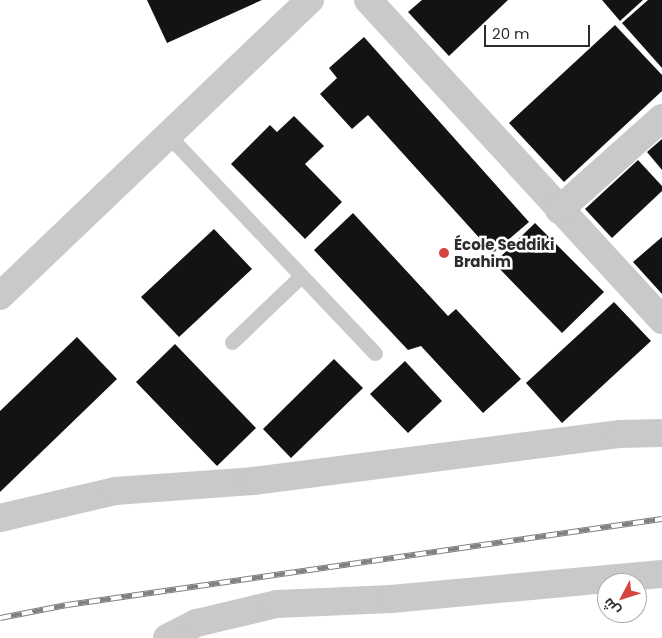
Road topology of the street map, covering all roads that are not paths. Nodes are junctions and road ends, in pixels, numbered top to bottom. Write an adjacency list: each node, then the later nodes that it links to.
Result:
1 (310, 0): 4 (street)
2 (368, 0): 5 (street)
3 (662, 118): 5 (street)
4 (168, 134): 6 (lane); 7 (street)
5 (559, 210): 8 (street)
6 (301, 276): 9 (lane); 10 (lane)
7 (0, 296)
8 (662, 320)
9 (232, 342)
10 (375, 353)
11 (662, 433): 12 (street)
12 (0, 518)
13 (662, 574): 14 (street)
14 (167, 638)

